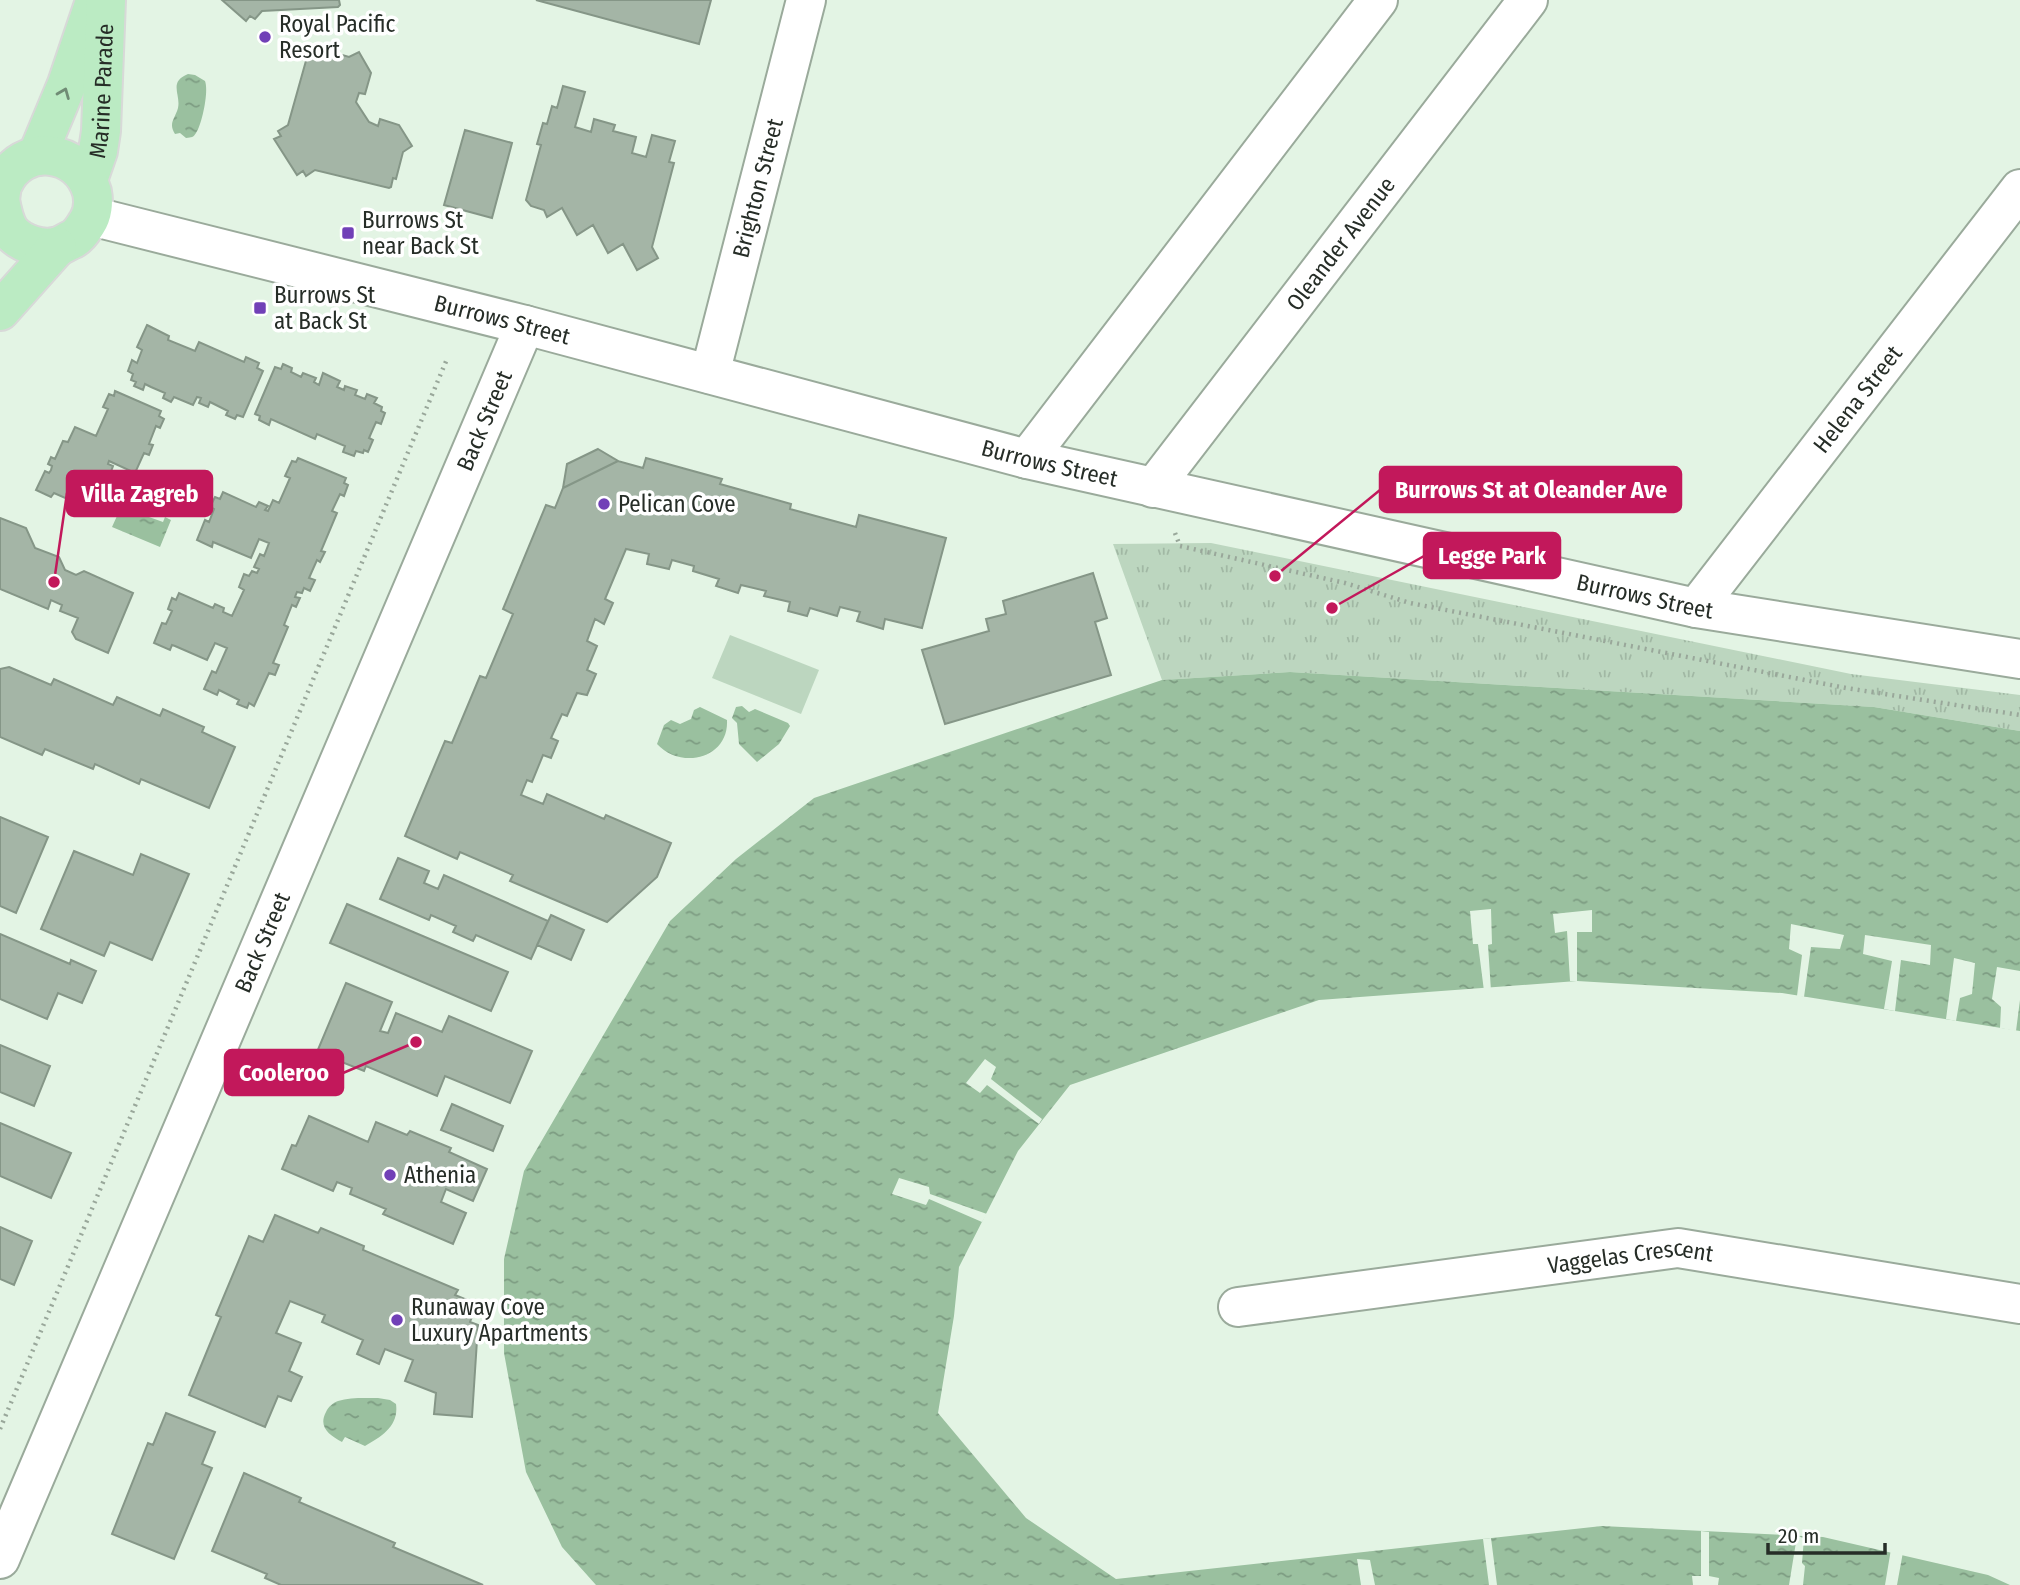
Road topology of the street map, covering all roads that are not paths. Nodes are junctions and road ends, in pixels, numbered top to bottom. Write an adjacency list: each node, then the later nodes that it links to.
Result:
1 (95, 0): 6 (main road, Marine Parade, one-way to 1)
2 (106, 0): 8 (main road, Marine Parade)
3 (806, 0): 13 (street, Brighton Street)
4 (1378, 0): 14 (street)
5 (1528, 0): 15 (street, Oleander Avenue)
6 (37, 156): 8 (main road); 9 (main road)
7 (2020, 189): 16 (street, Helena Street)
8 (90, 198): 10 (main road); 12 (street, Burrows Street)
9 (1, 201): 10 (main road)
10 (57, 247): 11 (main road)
11 (0, 311)
12 (525, 325): 13 (street, Burrows Street); 20 (street, Back Street)
13 (709, 374): 14 (street, Burrows Street)
14 (1027, 459): 15 (street, Burrows Street)
15 (1153, 488): 16 (street, Burrows Street)
16 (1696, 608): 17 (street, Burrows Street)
17 (2020, 659)
18 (2020, 1304): 19 (street, Vaggelas Crescent)
19 (1237, 1307)
20 (0, 1559)

